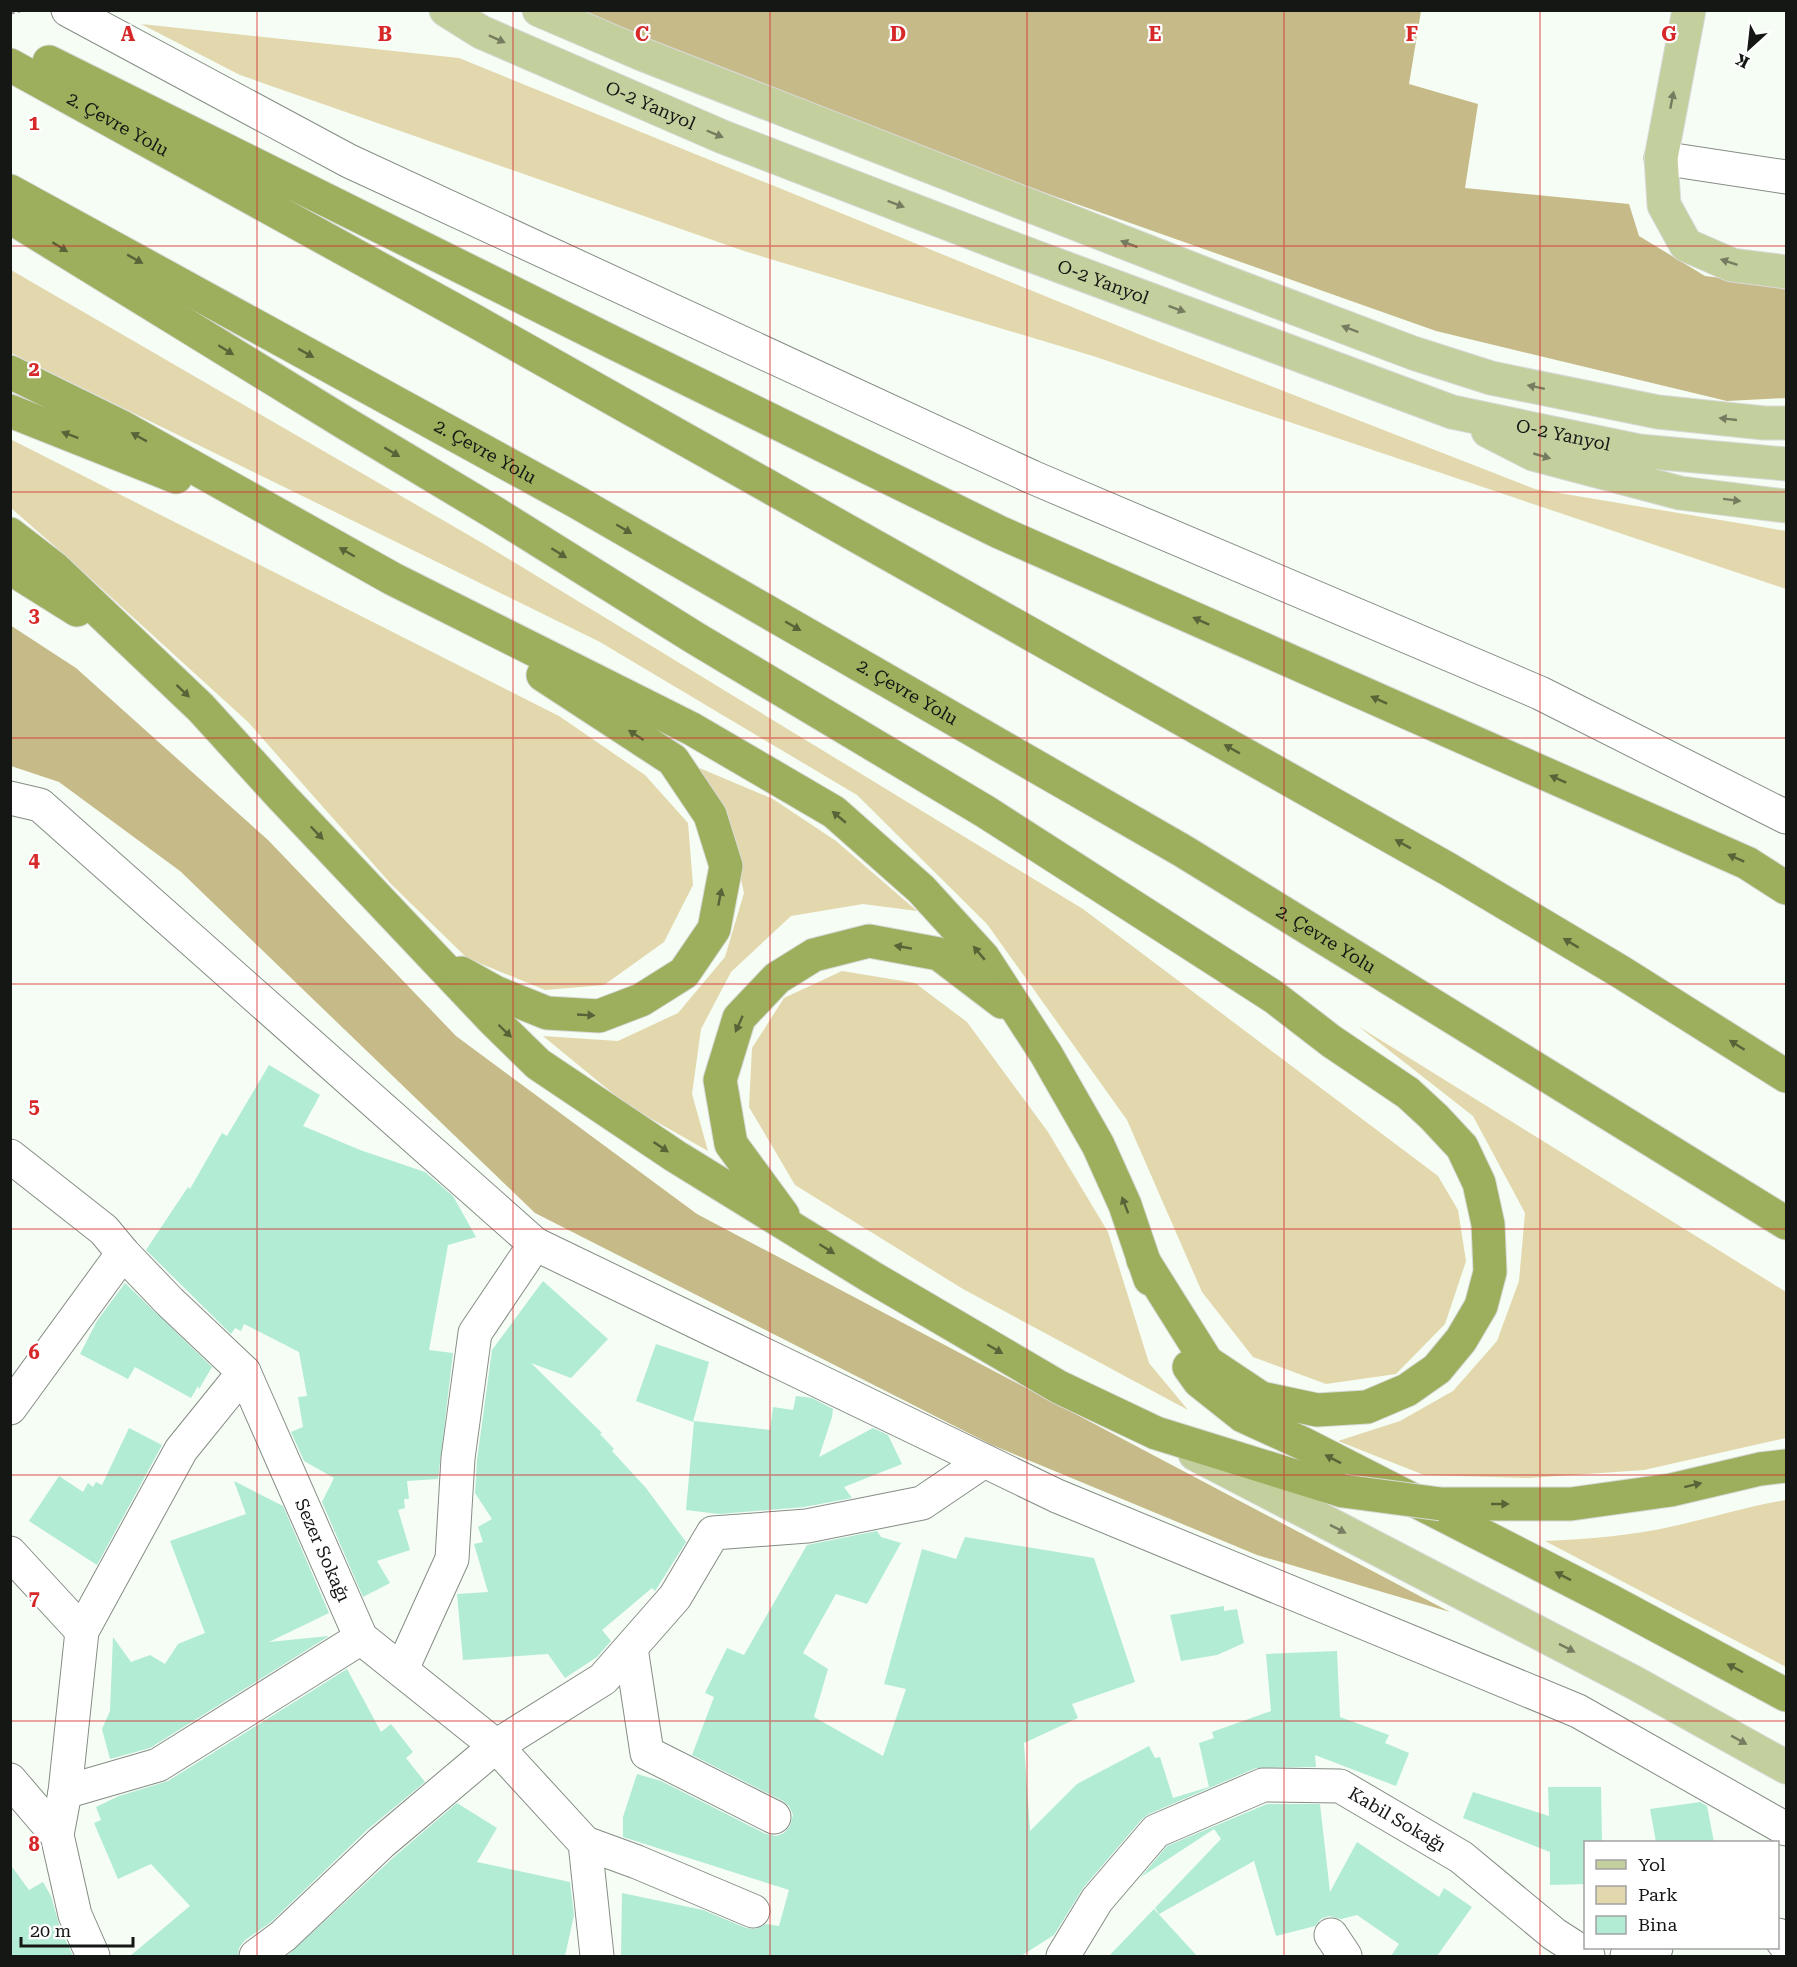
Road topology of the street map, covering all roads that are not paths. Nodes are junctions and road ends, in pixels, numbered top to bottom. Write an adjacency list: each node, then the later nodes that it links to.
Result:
1 (69, 10): 24 (street)
2 (446, 10): 14 (main road, O-2 Yanyol, one-way to 14)
3 (539, 10): 15 (main road, one-way to 3)
4 (1689, 10): 7 (main road, one-way to 4)
5 (10, 43): 25 (highway, one-way to 5)
6 (10, 65): 28 (highway, 2. Çevre Yolu, one-way to 6)
7 (1662, 158): 8 (street); 11 (main road, one-way to 7)
8 (1786, 177)
9 (10, 191): 30 (highway, 2. Çevre Yolu, one-way to 30)
10 (10, 217): 34 (highway, one-way to 34)
11 (1786, 272)
12 (10, 372): 18 (highway, one-way to 12)
13 (10, 411): 18 (highway, one-way to 13)
14 (1452, 412): 16 (main road, O-2 Yanyol); 17 (main road, one-way to 17)
15 (1786, 423)
16 (1786, 464)
17 (1786, 506)
18 (301, 526): 21 (highway, one-way to 18)
19 (10, 534): 22 (highway)
20 (10, 568): 22 (highway)
21 (393, 579): 26 (highway, one-way to 21); 27 (highway, one-way to 21)
22 (141, 650): 26 (highway, one-way to 26)
23 (10, 798): 32 (street)
24 (1786, 818)
25 (1786, 888)
26 (436, 958): 31 (highway, one-way to 31)
27 (1046, 1054): 31 (highway, one-way to 31); 34 (highway, one-way to 27)
28 (1786, 1076)
29 (10, 1156): 33 (street, Sezer Sokağı)
30 (1786, 1223)
31 (792, 1227): 37 (highway, one-way to 37)
32 (535, 1244): 38 (street); 44 (street)
33 (123, 1253): 35 (street, Sezer Sokağı); 36 (street)
34 (1143, 1260): 45 (highway, one-way to 34)
35 (244, 1372): 41 (street); 42 (street, Sezer Sokağı)
36 (10, 1408)
37 (1156, 1433): 39 (highway, one-way to 39, bridge); 47 (main road, one-way to 47)
38 (984, 1461): 43 (street); 51 (street)
39 (1786, 1466)
40 (10, 1553): 41 (street)
41 (82, 1630): 49 (street)
42 (361, 1638): 44 (street, Sezer Sokağı); 49 (street)
43 (630, 1648): 46 (street); 50 (street)
44 (402, 1670): 46 (street, Sezer Sokağı)
45 (1786, 1695)
46 (496, 1746): 53 (street, Sezer Sokağı); 57 (street)
47 (1786, 1767)
48 (10, 1780): 52 (street)
49 (65, 1792): 52 (street)
50 (774, 1817)
51 (1786, 1829)
52 (57, 1835): 56 (street)
53 (585, 1843): 54 (street); 58 (street)
54 (753, 1911)
55 (1650, 1949): 61 (street)
56 (93, 1956)
57 (256, 1956)
58 (597, 1956)
59 (1063, 1956): 60 (street, Kabil Sokağı)
60 (1588, 1956)
61 (1627, 1956)

